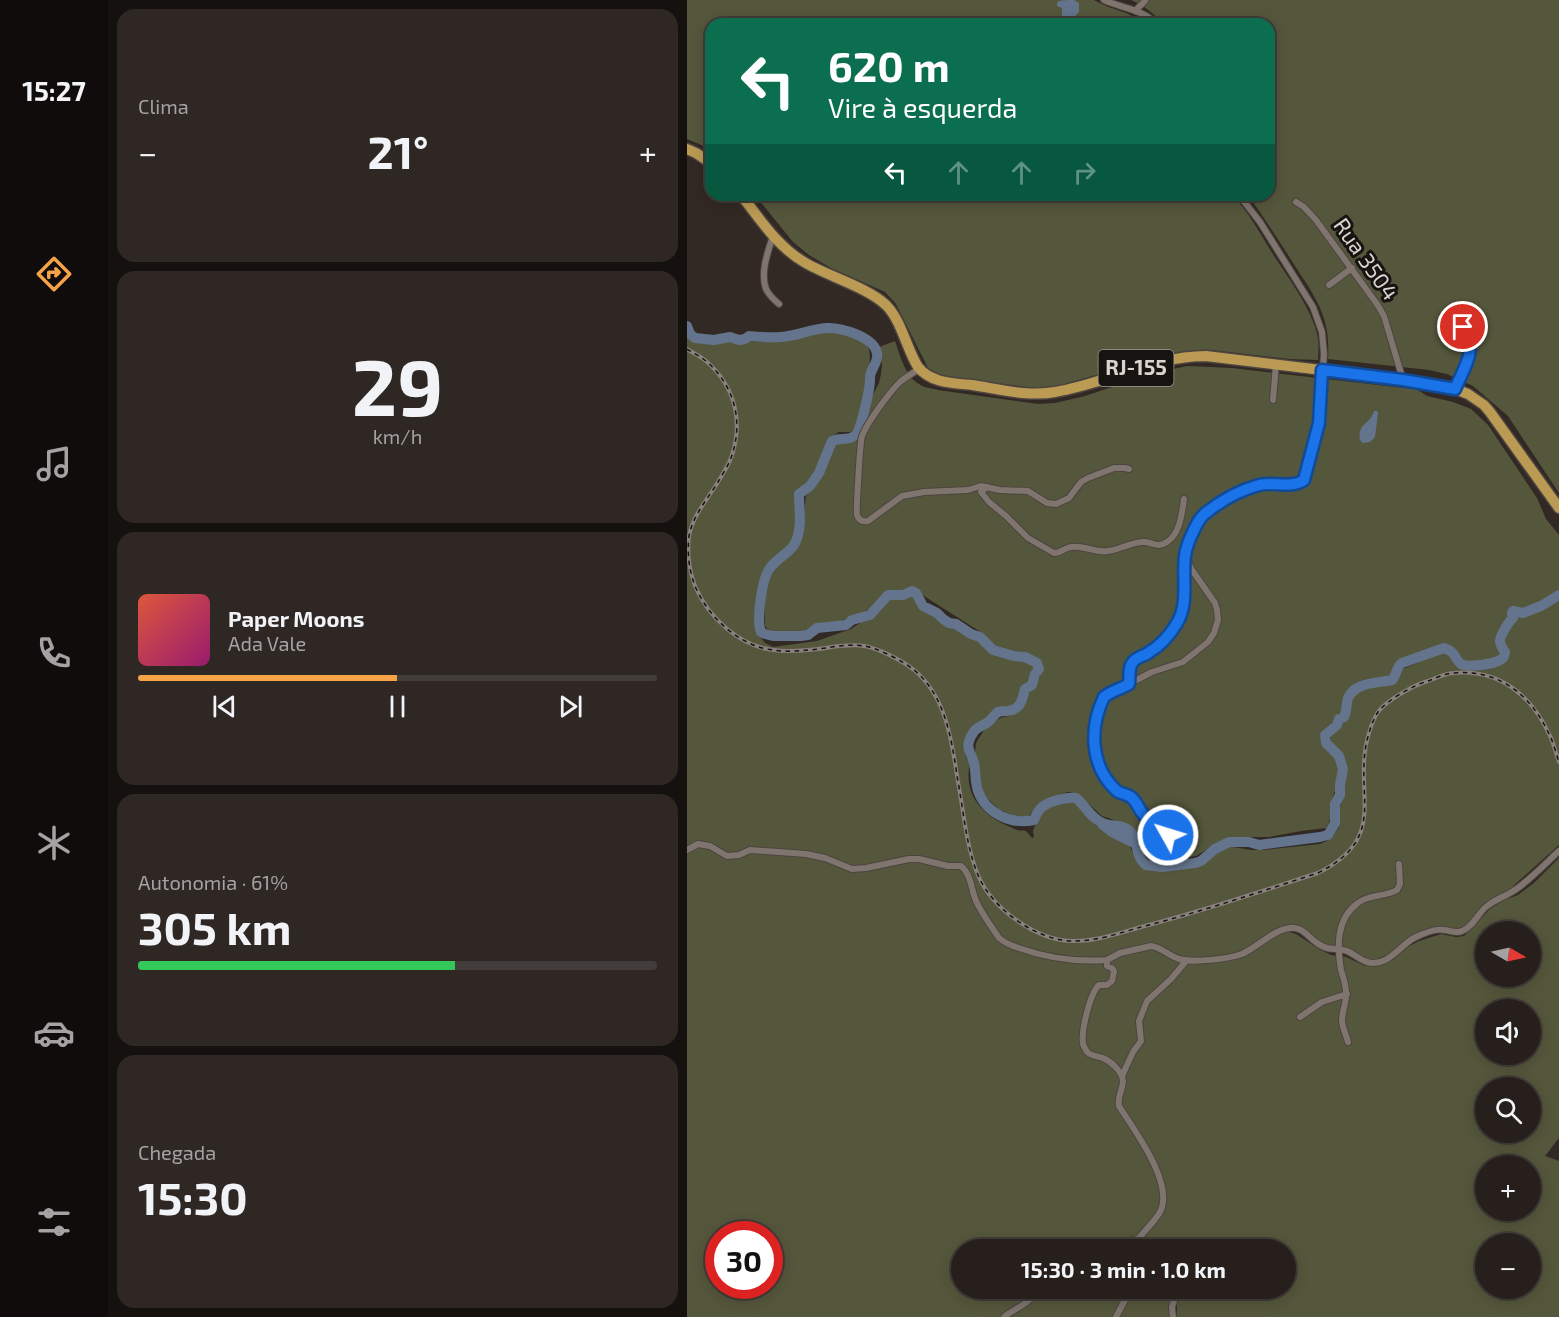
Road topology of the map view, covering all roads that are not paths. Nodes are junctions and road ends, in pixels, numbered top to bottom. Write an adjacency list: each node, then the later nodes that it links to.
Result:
1 (1104, 0): 3 (street)
2 (1145, 1): 3 (street)
3 (1135, 11): 4 (street)
4 (1150, 18)
5 (687, 150): 6 (main road)
6 (705, 158)
7 (746, 201): 10 (main road)
8 (1244, 201): 17 (street)
9 (1296, 202): 11 (street, Rua 3504)
10 (773, 236): 13 (street); 16 (main road)
11 (1352, 268): 12 (street); 18 (street, Rua 3504)
12 (1329, 285)
13 (779, 304)
14 (1465, 305): 19 (street)
15 (1277, 364): 16 (main road, RJ-155); 17 (main road, RJ-155); 20 (street)
16 (919, 369): 22 (street)
17 (1322, 370): 18 (main road, RJ-155); 25 (street)
18 (1403, 380): 19 (main road, RJ-155)
19 (1455, 389): 24 (main road, RJ-155)
20 (1273, 400)
21 (1129, 469): 22 (street)
22 (987, 487): 23 (street)
23 (1184, 499)
24 (1559, 508)
25 (1186, 550): 26 (street); 26 (street)
26 (1129, 684): 27 (street)
27 (1168, 835)
28 (687, 850): 32 (street)
29 (1559, 850): 31 (street)
30 (1399, 864): 31 (street)
31 (1339, 949): 33 (street); 34 (street)
32 (1107, 960): 33 (street); 37 (street)
33 (1187, 960): 37 (street)
34 (1347, 994): 35 (street); 36 (street)
35 (1300, 1017)
36 (1348, 1042)
37 (1122, 1076): 38 (street)
38 (1137, 1239)
39 (1030, 1299): 42 (street)
40 (1125, 1299): 43 (street)
41 (1175, 1299): 44 (street)
42 (1003, 1317)
43 (1116, 1317)
44 (1173, 1317)

